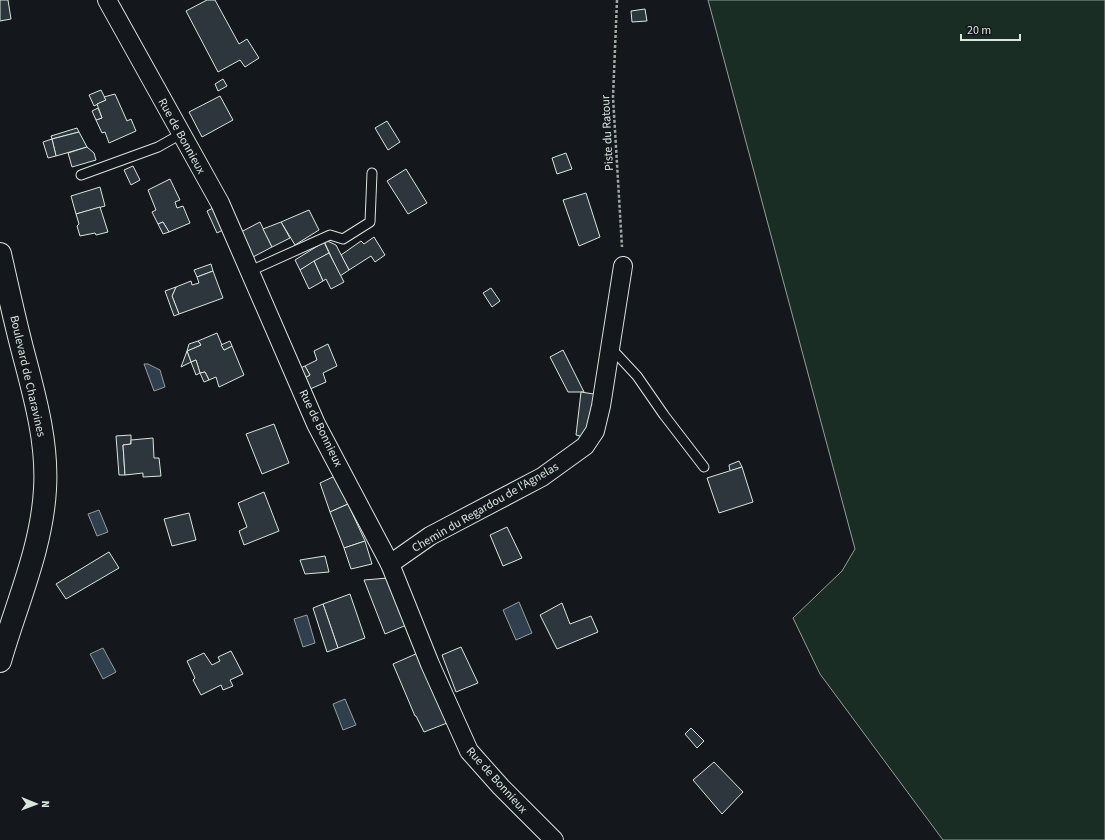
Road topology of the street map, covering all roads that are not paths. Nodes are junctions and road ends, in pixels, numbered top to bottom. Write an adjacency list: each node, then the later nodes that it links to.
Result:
1 (106, 0): 2 (street, Rue de Bonnieux)
2 (181, 134): 4 (lane); 7 (street, Rue de Bonnieux)
3 (372, 173): 7 (lane)
4 (80, 175)
5 (0, 254): 11 (main road, Boulevard de Charavines)
6 (622, 266): 8 (street, Chemin du Regardou de l'Agnelas)
7 (250, 270): 10 (street, Rue de Bonnieux)
8 (610, 347): 9 (lane); 10 (street, Chemin du Regardou de l'Agnelas)
9 (704, 467)
10 (390, 564): 12 (street, Rue de Bonnieux)
11 (0, 661)
12 (554, 840)

